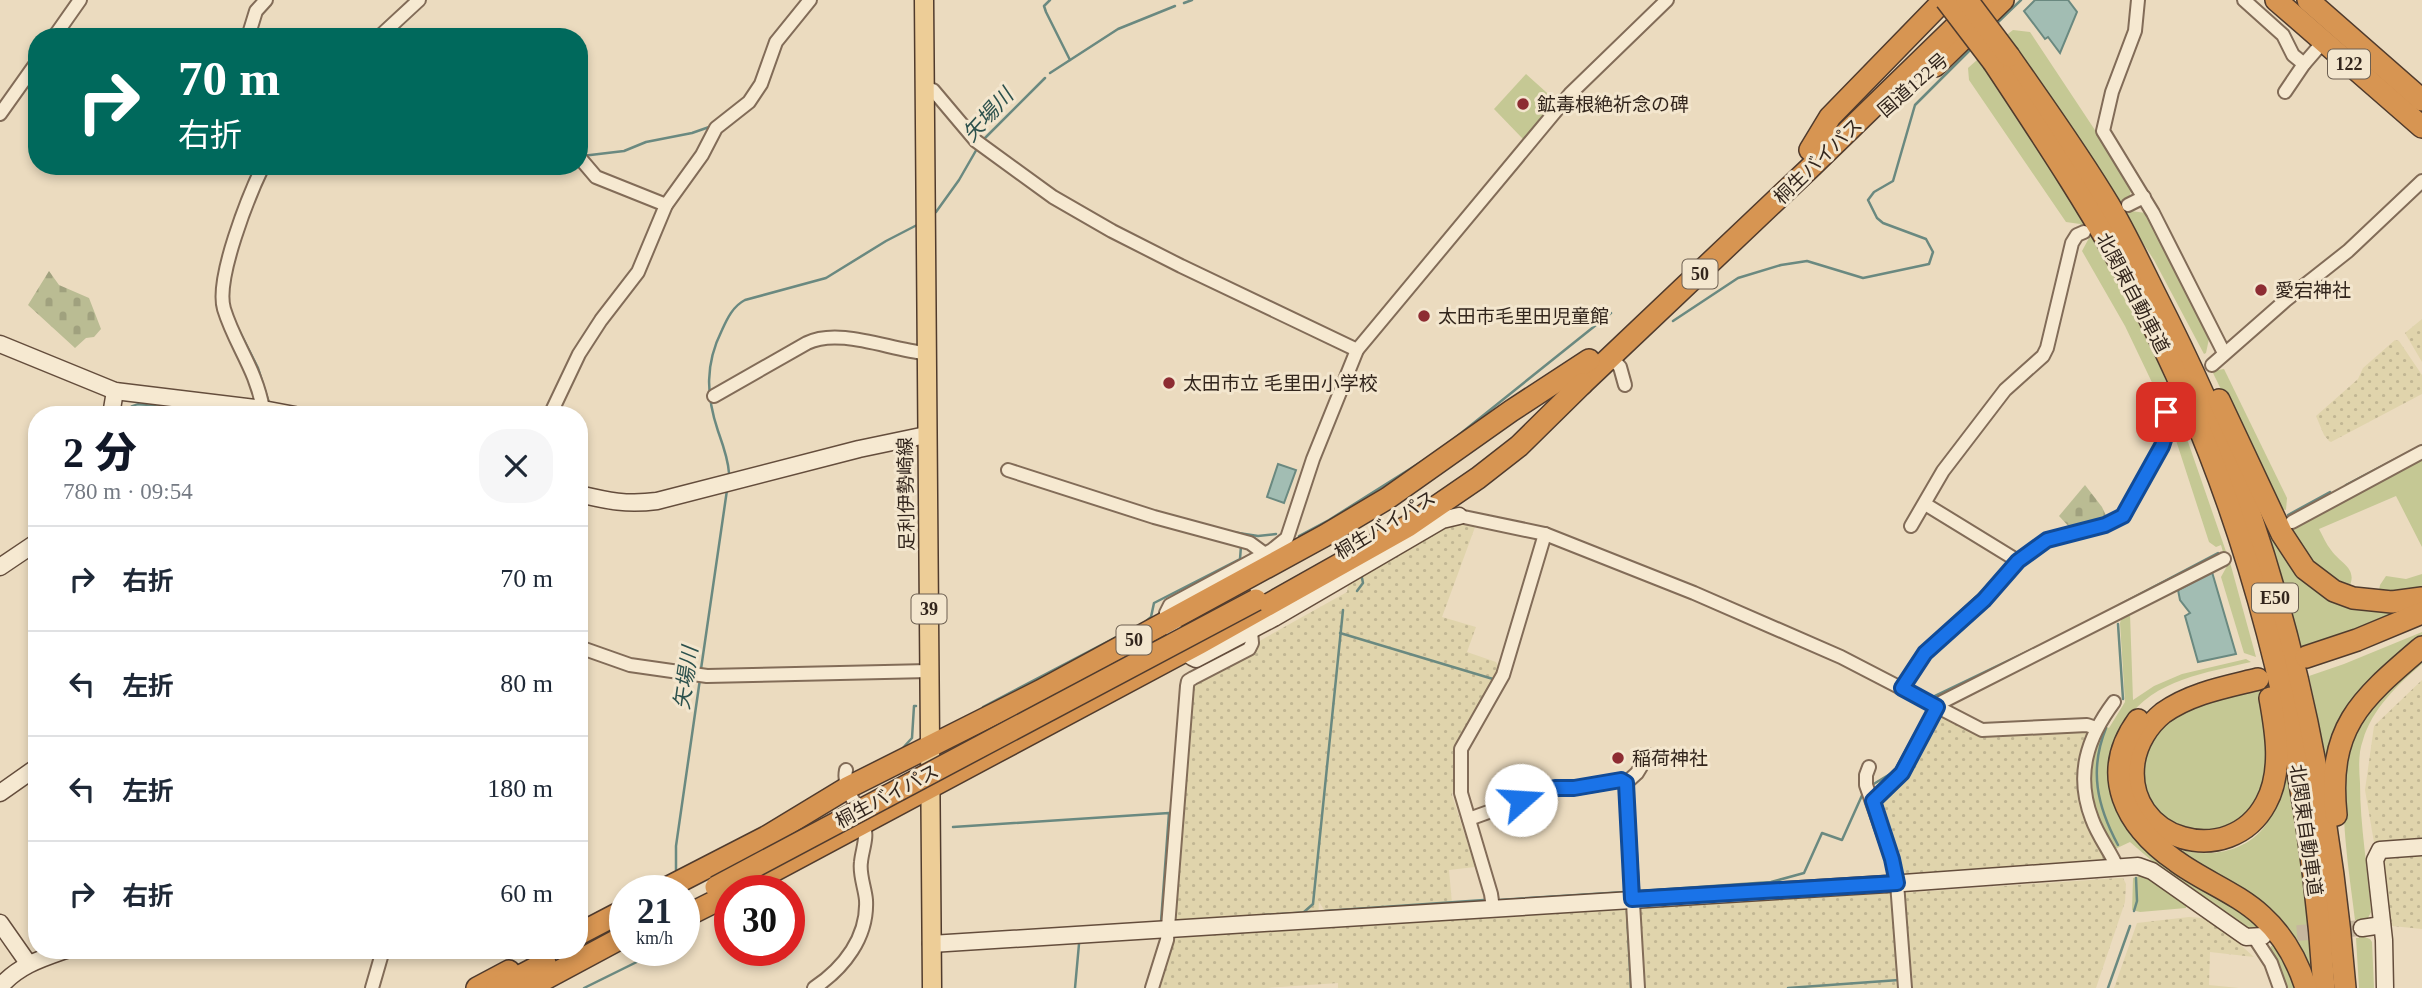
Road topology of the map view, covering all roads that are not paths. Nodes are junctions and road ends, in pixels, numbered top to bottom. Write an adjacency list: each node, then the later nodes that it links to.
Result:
1 (80, 0): 15 (street)
2 (266, 0): 16 (street)
3 (419, 0): 17 (street)
4 (810, 0): 32 (street)
5 (923, 0): 22 (main road, 足利伊勢崎線 / 39)
6 (1667, 0): 37 (street)
7 (1945, 0): 19 (highway, 北関東自動車道 / E50, bridge); 27 (highway, 50)
8 (1965, 0): 19 (highway, 北関東自動車道 / E50, bridge); 27 (highway, 桐生バイパス / 50)
9 (1983, 0): 27 (highway, 桐生バイパス / 50)
10 (2003, 0): 27 (highway, 国道122号 / 50)
11 (2138, 0): 31 (street)
12 (2244, 0): 20 (street)
13 (2276, 0): 18 (highway, 122)
14 (2308, 0): 24 (highway, 122)
15 (60, 28)
16 (251, 28)
17 (389, 28)
18 (2323, 42): 20 (street); 26 (highway, 122)
19 (2002, 60): 34 (highway, 北関東自動車道 / E50); 55 (highway, 北関東自動車道 / E50)
20 (2304, 64): 23 (street)
21 (28, 75): 25 (street)
22 (924, 88): 37 (street); 39 (main road, 足利伊勢崎線 / 39)
23 (2285, 92)
24 (2422, 100)
25 (0, 114)
26 (2422, 127)
27 (1813, 156): 40 (highway, 桐生バイパス / 50); 41 (highway, 桐生バイパス / 50)
28 (588, 168): 32 (street)
29 (258, 175): 50 (street)
30 (2422, 181): 38 (street)
31 (2144, 197): 33 (street); 38 (street)
32 (666, 205): 51 (street)
33 (2128, 205)
34 (2124, 231): 68 (highway); 135 (highway, 北関東自動車道 / E50)
35 (2084, 232): 57 (street)
36 (0, 344): 45 (street)
37 (1357, 350): 63 (street)
38 (2224, 352): 42 (street)
39 (925, 353): 46 (street); 52 (main road, 足利伊勢崎線 / 39)
40 (1612, 358): 43 (highway, 桐生バイパス / 50); 44 (street)
41 (1589, 360): 67 (highway, 桐生バイパス / 50); 70 (highway, 50)
42 (2212, 365)
43 (1582, 384): 67 (highway, 桐生バイパス / 50); 75 (highway, 50)
44 (1625, 385)
45 (115, 391): 48 (street); 49 (street)
46 (714, 396)
47 (2171, 404): 65 (street)
48 (112, 406)
49 (221, 406)
50 (262, 406)
51 (554, 406)
52 (926, 435): 56 (street); 76 (main road, 足利伊勢崎線 / 39)
53 (2422, 452): 59 (street)
54 (1008, 470): 63 (street)
55 (2224, 492): 133 (highway); 134 (highway, 北関東自動車道 / E50)
56 (588, 496)
57 (1925, 504): 60 (street); 65 (street)
58 (1460, 516): 61 (street); 72 (street)
59 (2292, 522)
60 (1911, 526)
61 (1545, 534): 77 (street); 90 (street)
62 (28, 548): 66 (street)
63 (1265, 555): 70 (street)
64 (2224, 559): 79 (street)
65 (2018, 561): 77 (street)
66 (0, 567)
67 (1253, 594): 95 (highway, 桐生バイパス / 50)
68 (2422, 598)
69 (2422, 613): 71 (highway)
70 (1169, 621): 75 (street); 81 (highway, 50)
71 (2422, 625)
72 (1251, 631): 75 (street); 104 (street)
73 (2422, 647): 135 (highway)
74 (588, 650): 76 (street)
75 (1185, 650): 87 (highway, 50)
76 (929, 671): 81 (main road, 足利伊勢崎線 / 39)
77 (1902, 688): 79 (street)
78 (2114, 702): 80 (street)
79 (1933, 705): 80 (street); 89 (street)
80 (2096, 728): 93 (street)
81 (929, 746): 85 (highway, 50); 87 (main road, 足利伊勢崎線 / 39)
82 (1648, 755): 86 (street)
83 (1869, 767): 89 (street)
84 (28, 773): 88 (street)
85 (846, 779): 91 (street); 94 (highway, 50)
86 (1626, 783): 90 (street); 99 (street)
87 (928, 787): 91 (highway, 50); 111 (main road, 足利伊勢崎線 / 39)
88 (0, 793)
89 (1869, 794): 97 (street)
90 (1469, 819): 101 (street)
91 (864, 822): 96 (highway, 50); 127 (street)
92 (2422, 847): 105 (street)
93 (2117, 867): 97 (street); 109 (street)
94 (692, 875)
95 (745, 875)
96 (749, 875)
97 (1897, 883): 99 (street); 131 (street)
98 (714, 894): 100 (highway, 50)
99 (1632, 899): 101 (street); 130 (street)
100 (700, 905)
101 (1493, 908): 104 (street)
102 (609, 918): 107 (highway)
103 (0, 923): 120 (street)
104 (1168, 925): 111 (street); 129 (street)
105 (2382, 925): 106 (street); 136 (street)
106 (2362, 928)
107 (588, 929)
108 (609, 929): 110 (highway)
109 (2259, 937): 132 (street)
110 (588, 940)
111 (931, 944): 128 (main road, 足利伊勢崎線 / 39)
112 (609, 945): 113 (highway)
113 (588, 956)
114 (609, 956): 126 (highway)
115 (40, 959): 120 (street)
116 (380, 959): 122 (street)
117 (530, 959): 123 (highway)
118 (552, 959): 124 (highway)
119 (582, 959): 125 (highway)
120 (28, 963): 121 (street)
121 (0, 987)
122 (372, 988)
123 (477, 988)
124 (497, 988)
125 (528, 988)
126 (548, 988)
127 (814, 988)
128 (932, 988)
129 (1152, 988)
130 (1638, 988)
131 (1905, 988)
132 (2280, 988)
133 (2306, 988)
134 (2324, 988)
135 (2346, 988)
136 (2385, 988)

